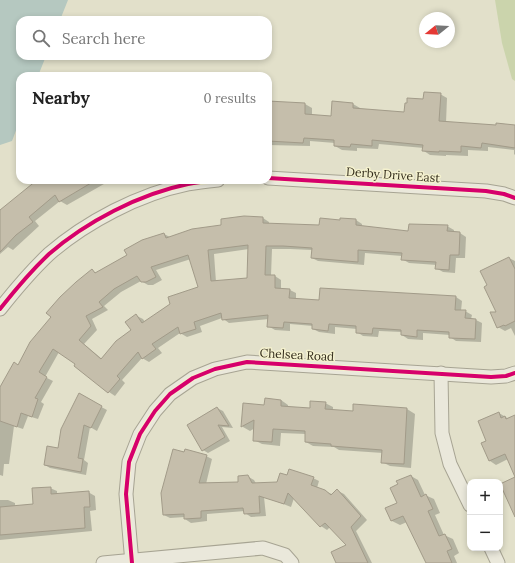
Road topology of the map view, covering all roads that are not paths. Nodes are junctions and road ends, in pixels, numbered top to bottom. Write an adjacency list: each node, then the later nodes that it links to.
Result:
1 (272, 178): 3 (street, Derby Drive East)
2 (187, 184): 4 (street)
3 (515, 198)
4 (0, 309)
5 (441, 373): 6 (street, Chelsea Road); 7 (street); 9 (street, Chelsea Road)
6 (515, 373)
7 (467, 499)
8 (492, 551): 12 (street)
9 (132, 562): 10 (street); 11 (street)
10 (102, 563)
11 (292, 563)
12 (498, 563)

